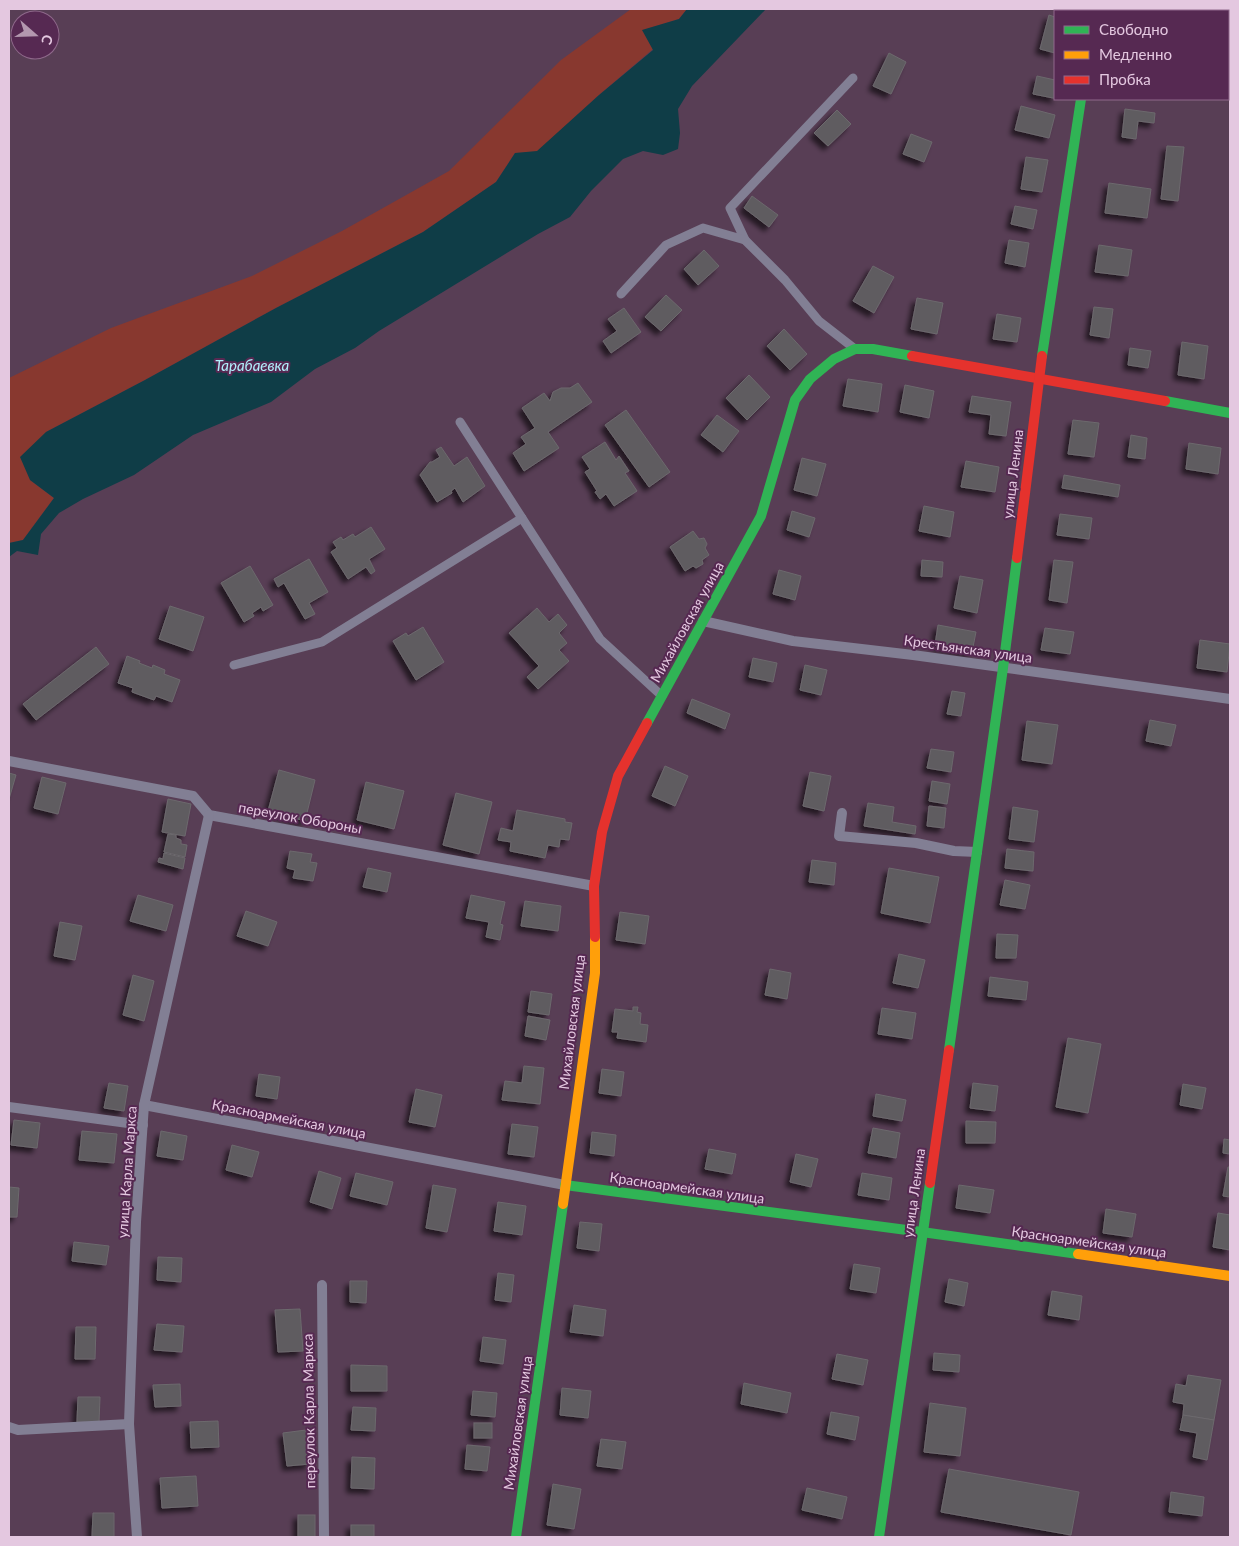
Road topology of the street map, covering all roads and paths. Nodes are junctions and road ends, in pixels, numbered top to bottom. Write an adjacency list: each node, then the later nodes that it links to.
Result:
1 (852, 78): 3 (lane)
2 (1081, 100): 6 (street, улица Ленина)
3 (745, 240): 4 (lane); 5 (lane)
4 (621, 294)
5 (855, 349): 6 (street); 10 (street, Михайловская улица)
6 (1039, 377): 7 (street); 12 (street, улица Ленина)
7 (1230, 413)
8 (460, 422): 9 (lane)
9 (522, 518): 11 (lane); 13 (lane)
10 (703, 621): 12 (street, Крестьянская улица); 13 (street, Михайловская улица)
11 (234, 664)
12 (1003, 668): 14 (street, Крестьянская улица); 18 (street, улица Ленина)
13 (662, 696): 19 (street, Михайловская улица)
14 (1230, 699)
15 (9, 762): 17 (street)
16 (842, 813): 18 (street)
17 (209, 815): 19 (street, переулок Обороны); 20 (street, улица Карла Маркса)
18 (977, 852): 24 (street, улица Ленина)
19 (594, 886): 23 (street, Михайловская улица)
20 (144, 1105): 22 (street, улица Карла Маркса); 23 (street, Красноармейская улица)
21 (9, 1107): 22 (street)
22 (143, 1124): 27 (street, улица Карла Маркса)
23 (565, 1185): 24 (street, Красноармейская улица); 31 (street, Михайловская улица)
24 (922, 1232): 25 (street, Красноармейская улица); 32 (street, улица Ленина)
25 (1230, 1276)
26 (322, 1285): 30 (street, переулок Карла Маркса)
27 (129, 1424): 28 (street); 29 (street, улица Карла Маркса)
28 (9, 1427)
29 (137, 1537)
30 (324, 1537)
31 (516, 1537)
32 (879, 1537)

